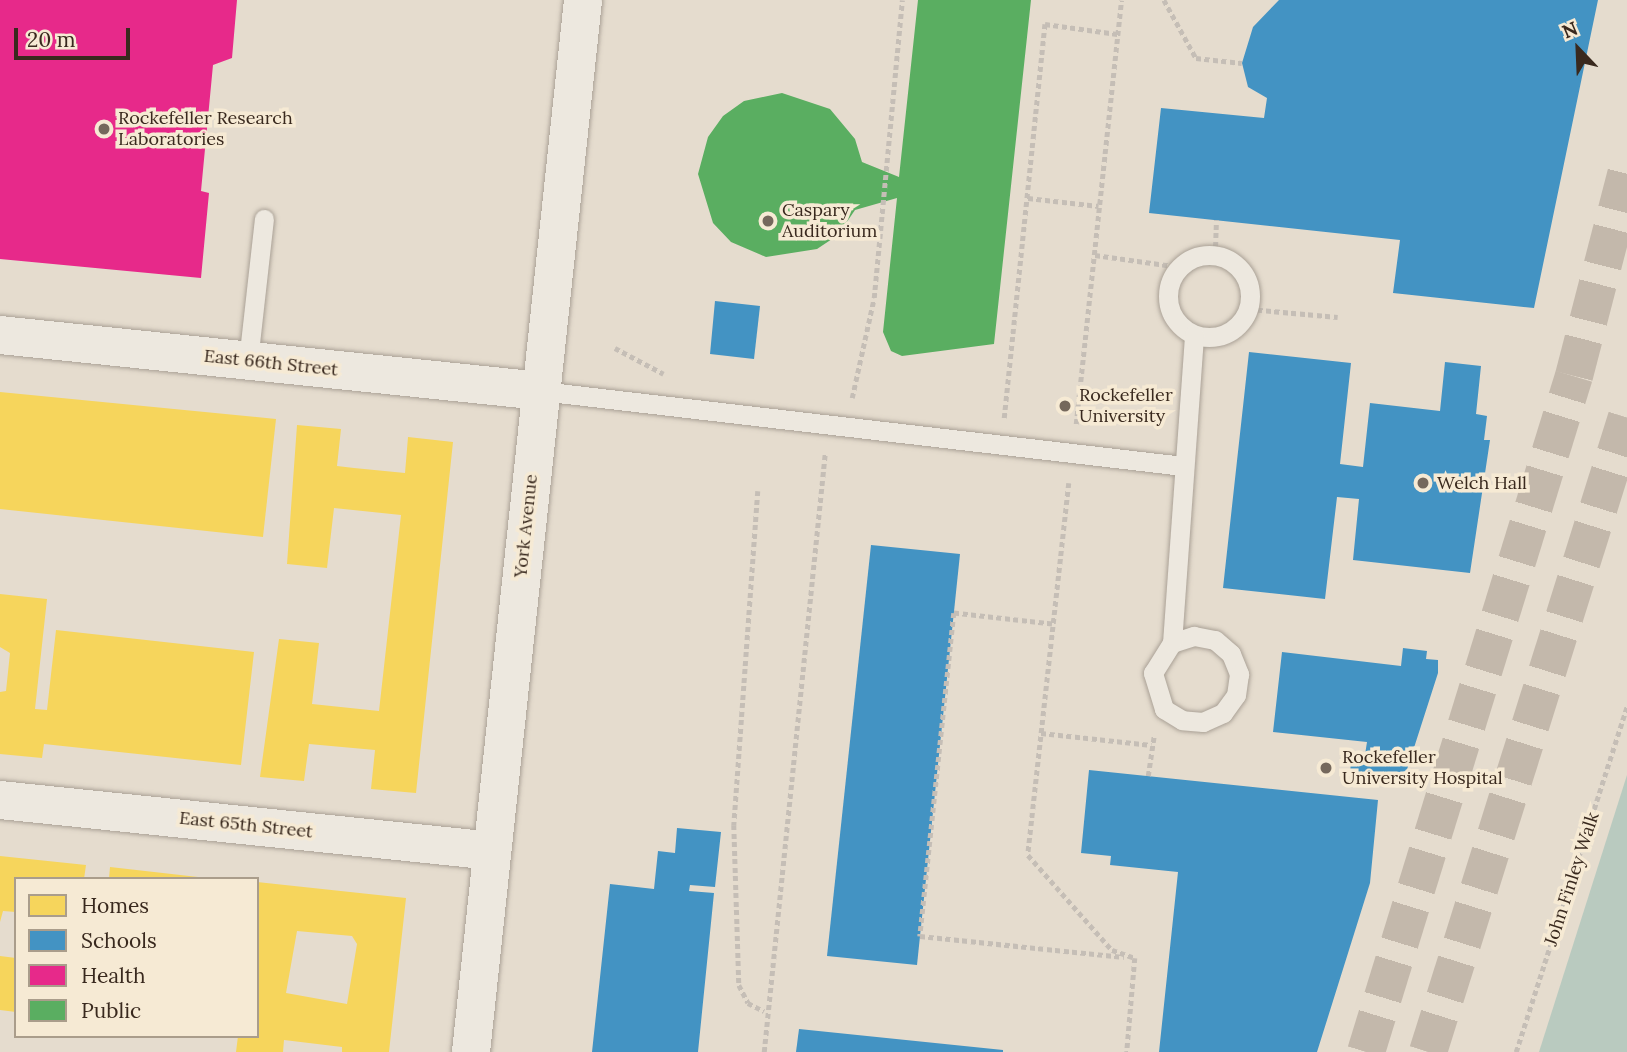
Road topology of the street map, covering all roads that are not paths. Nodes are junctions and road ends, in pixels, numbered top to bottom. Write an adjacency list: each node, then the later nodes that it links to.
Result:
1 (583, 0): 6 (main road, York Avenue)
2 (264, 219): 5 (lane)
3 (0, 335): 5 (main road, East 66th Street)
4 (1194, 335): 4 (lane); 7 (lane)
5 (248, 361): 6 (main road, East 66th Street)
6 (541, 391): 7 (lane); 10 (main road, York Avenue)
7 (1183, 466): 8 (lane)
8 (1172, 643): 8 (lane)
9 (0, 800): 10 (main road, East 65th Street)
10 (492, 851): 11 (main road, York Avenue)
11 (471, 1052)

